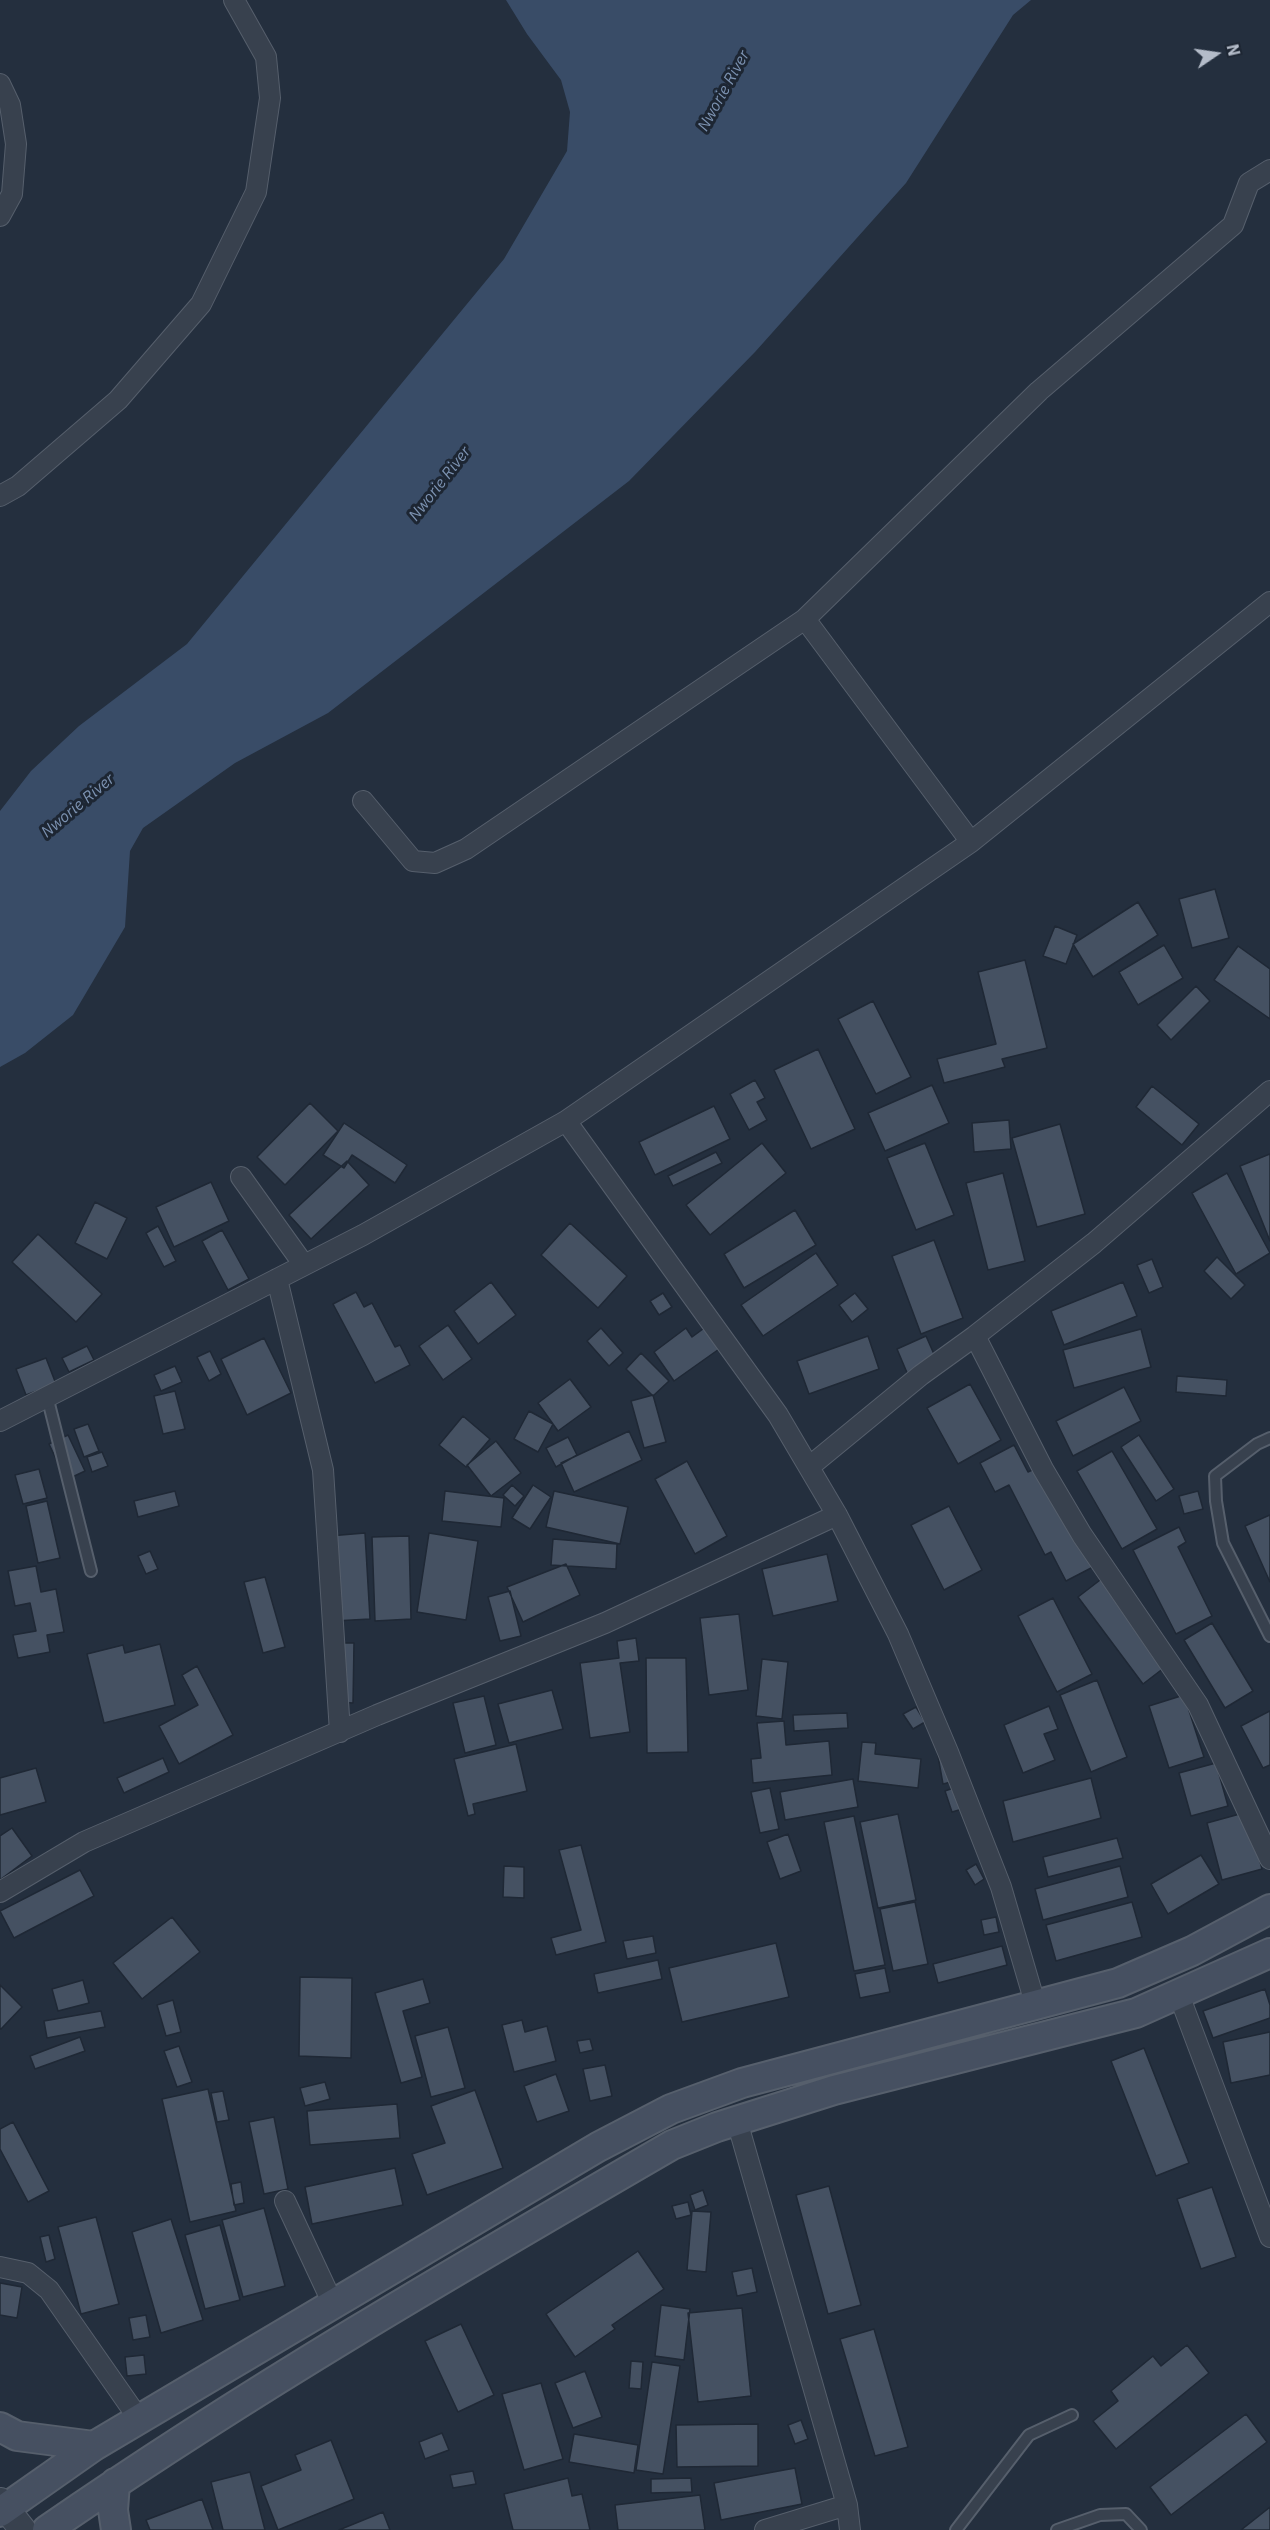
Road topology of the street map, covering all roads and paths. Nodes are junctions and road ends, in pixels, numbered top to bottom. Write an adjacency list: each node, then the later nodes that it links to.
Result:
1 (234, 0): 5 (street)
2 (0, 84): 4 (street)
3 (1270, 170): 7 (street)
4 (0, 216)
5 (0, 496)
6 (1270, 602): 9 (street)
7 (805, 619): 8 (street); 9 (street)
8 (363, 801)
9 (971, 842): 11 (street)
10 (1270, 1091): 15 (street)
11 (566, 1121): 13 (street); 19 (street)
12 (240, 1177): 13 (street)
13 (304, 1266): 14 (street)
14 (277, 1279): 16 (street); 23 (street)
15 (975, 1336): 19 (street); 24 (street)
16 (47, 1396): 17 (street); 21 (lane)
17 (0, 1420)
18 (1270, 1438): 22 (lane)
19 (809, 1467): 20 (street)
20 (837, 1515): 23 (street); 29 (street)
21 (91, 1571)
22 (1270, 1636)
23 (340, 1732): 25 (street)
24 (1270, 1859)
25 (0, 1892)
26 (1270, 1909): 29 (main road)
27 (1270, 1953): 28 (main road)
28 (1179, 1995): 30 (main road); 32 (street)
29 (1035, 2003): 34 (main road)
30 (737, 2121): 39 (main road); 40 (street)
31 (285, 2201): 34 (street)
32 (1270, 2237)
33 (0, 2267): 36 (street)
34 (333, 2304): 36 (main road)
35 (1072, 2415): 47 (lane)
36 (139, 2420): 38 (main road)
37 (0, 2427): 38 (main road)
38 (94, 2446): 41 (main road)
39 (115, 2483): 43 (main road); 44 (main road)
40 (847, 2505): 45 (street); 46 (street)
41 (2, 2507): 42 (street)
42 (23, 2530)
43 (47, 2530)
44 (116, 2530)
45 (765, 2530)
46 (850, 2530)
47 (957, 2530)
48 (1058, 2530): 49 (lane)
49 (1141, 2530)

